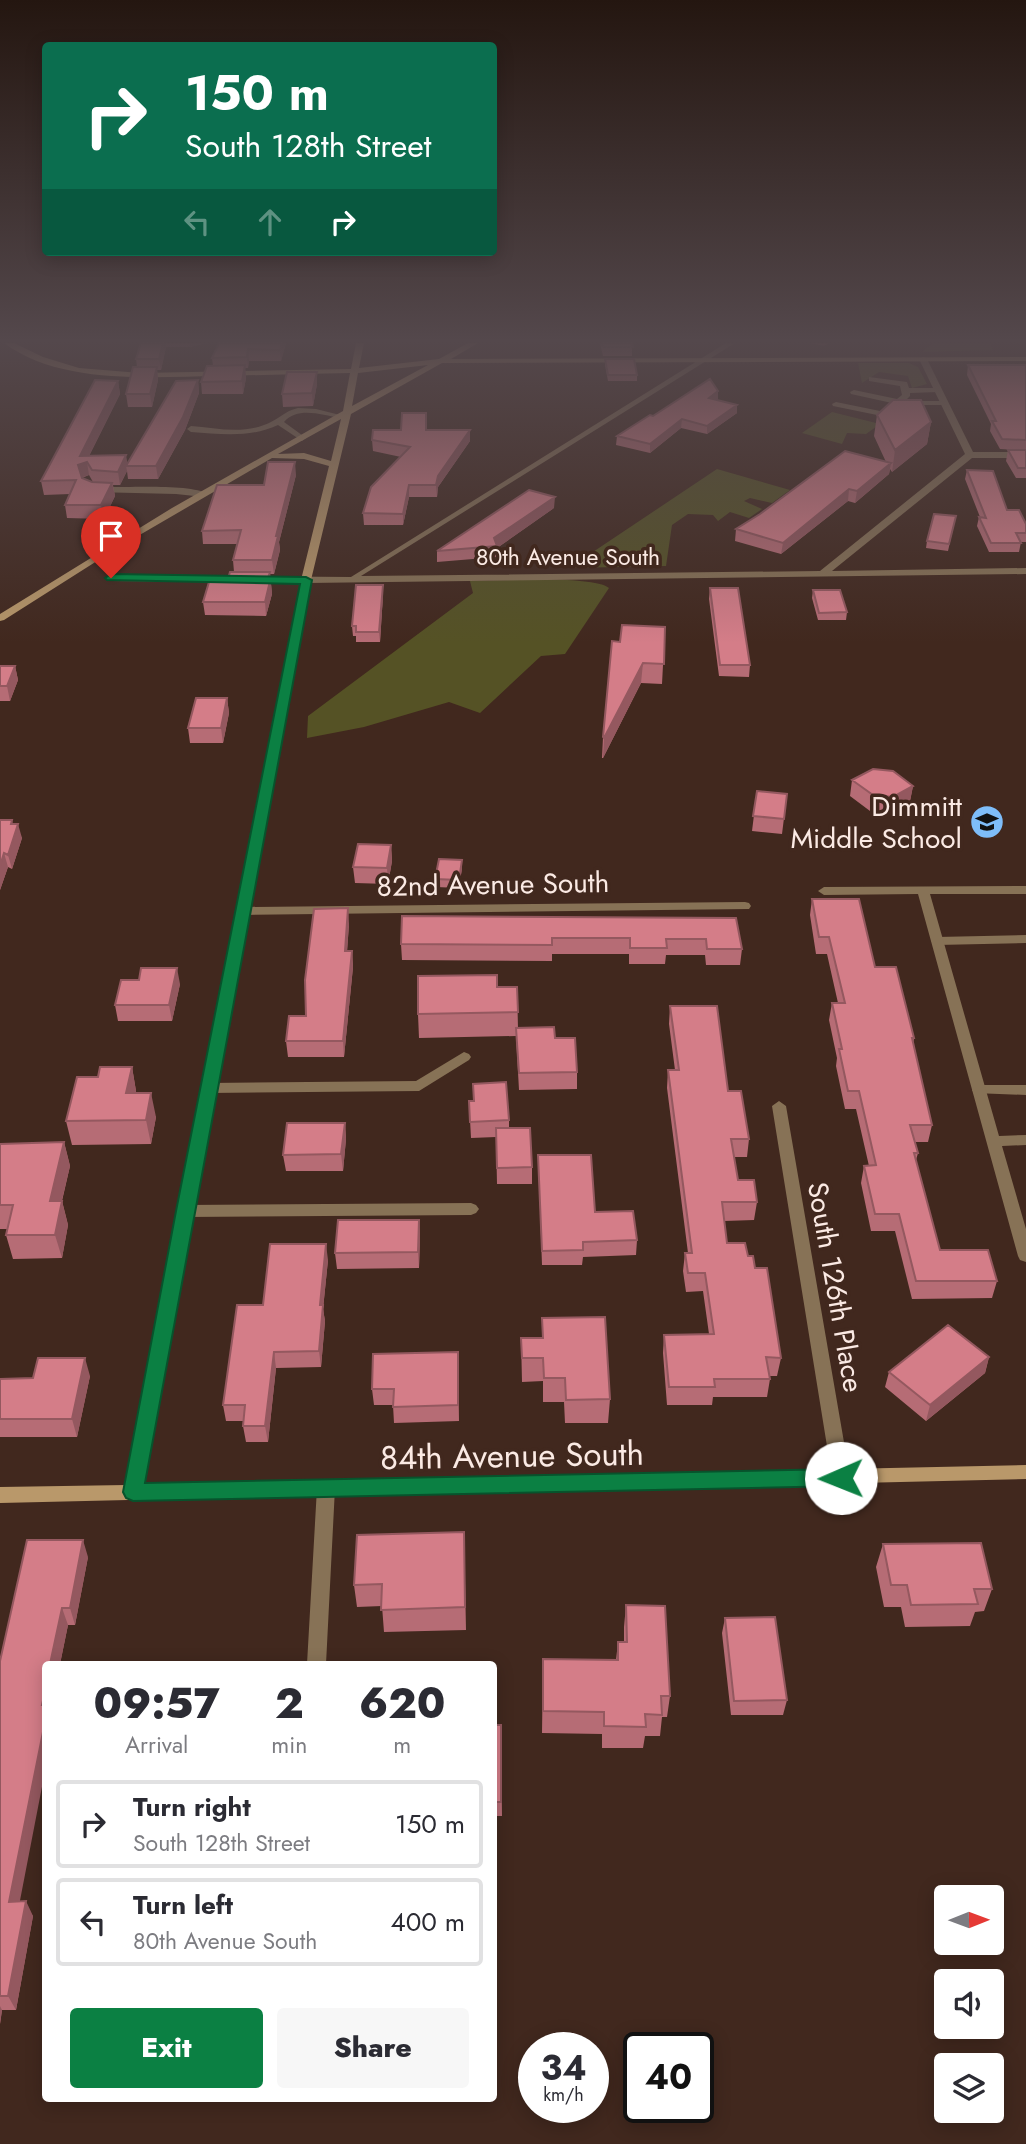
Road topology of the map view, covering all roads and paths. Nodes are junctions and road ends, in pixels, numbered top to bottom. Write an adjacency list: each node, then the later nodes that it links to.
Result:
1 (293, 443): 7 (street)
2 (338, 443): 8 (street)
3 (571, 443): 14 (street)
4 (965, 443): 6 (street)
5 (1026, 454): 6 (street)
6 (971, 455): 12 (street)
7 (267, 458): 8 (street); 10 (street)
8 (334, 465): 15 (street)
9 (88, 487): 10 (street)
10 (204, 494): 16 (street)
11 (1026, 571): 12 (street, 80th Avenue South)
12 (823, 573): 14 (street, 80th Avenue South)
13 (111, 578): 15 (street, 80th Avenue South)
14 (353, 578): 15 (street, 80th Avenue South)
15 (306, 580): 21 (street)
16 (0, 618)
17 (1026, 890): 19 (street)
18 (824, 891): 19 (street)
19 (923, 891): 23 (street)
20 (745, 906): 21 (street, 82nd Avenue South)
21 (243, 911): 25 (street)
22 (1026, 939): 23 (street)
23 (937, 941): 26 (street)
24 (464, 1057): 25 (street)
25 (208, 1088): 32 (street)
26 (979, 1090): 27 (street); 30 (street)
27 (1026, 1090)
28 (779, 1106): 35 (street, South 126th Place)
29 (1026, 1140): 30 (street)
30 (993, 1141): 33 (street)
31 (471, 1209): 32 (street)
32 (184, 1211): 37 (street)
33 (1026, 1256)
34 (1026, 1472): 35 (street, 84th Avenue South)
35 (841, 1478): 36 (street, 84th Avenue South)
36 (326, 1488): 37 (street, 84th Avenue South); 39 (street)
37 (133, 1492): 38 (street, 84th Avenue South)
38 (0, 1495)
39 (316, 1661)

